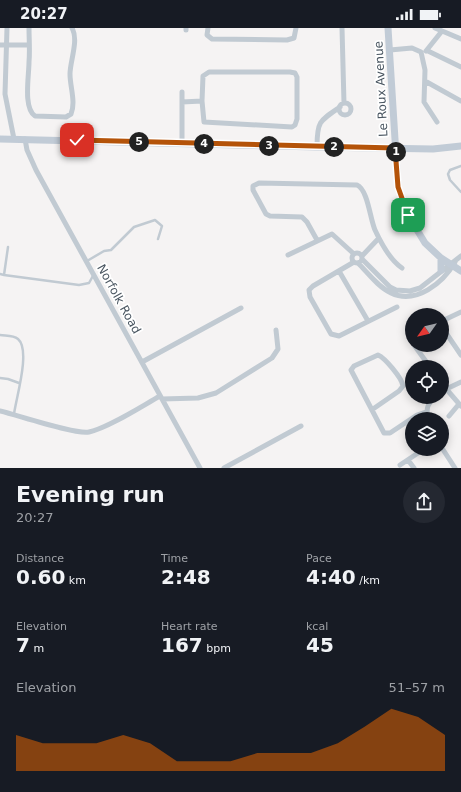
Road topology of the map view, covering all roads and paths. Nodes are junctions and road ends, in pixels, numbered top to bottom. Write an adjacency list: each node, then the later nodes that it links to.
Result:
1 (7, 28): 12 (street)
2 (29, 28): 13 (street)
3 (72, 28): 13 (street)
4 (208, 28): 5 (street)
5 (296, 28)
6 (342, 28): 29 (street)
7 (388, 28): 14 (main road, Le Roux Avenue)
8 (435, 28): 9 (street)
9 (442, 31): 10 (street); 15 (street)
10 (461, 39)
11 (0, 45): 12 (street)
12 (7, 45): 13 (street); 25 (street)
13 (29, 45)
14 (390, 50): 16 (street); 30 (main road, Le Roux Avenue)
15 (428, 51): 16 (street); 17 (street)
16 (421, 52): 18 (street)
17 (461, 67)
18 (425, 81): 22 (street); 23 (street)
19 (182, 92): 21 (street)
20 (202, 101): 20 (street); 21 (street)
21 (182, 102): 27 (street)
22 (461, 102)
23 (437, 122)
24 (0, 138): 25 (main road)
25 (14, 139): 26 (main road)
26 (25, 139): 27 (main road); 41 (street, Norfolk Road)
27 (182, 143): 29 (main road)
28 (461, 146): 30 (main road)
29 (317, 147): 30 (main road)
30 (395, 148): 39 (main road, Le Roux Avenue)
31 (461, 166): 32 (lane)
32 (461, 192)
33 (379, 238): 35 (street); 40 (street); 43 (street)
34 (158, 239): 41 (lane)
35 (318, 240): 37 (street); 40 (street)
36 (8, 247): 49 (lane)
37 (288, 255)
38 (461, 256): 42 (street)
39 (441, 258): 42 (main road, Le Roux Avenue); 44 (main road)
40 (359, 260): 45 (street); 50 (street); 51 (street)
41 (87, 261): 48 (street, Norfolk Road)
42 (452, 264): 44 (street); 46 (main road, Le Roux Avenue); 51 (street)
43 (402, 268)
44 (441, 270): 50 (street)
45 (339, 271): 56 (street); 56 (street)
46 (461, 271)
47 (0, 274): 49 (lane)
48 (94, 274): 49 (lane); 61 (street, Norfolk Road)
49 (4, 275)
50 (431, 279): 51 (street)
51 (435, 284)
52 (397, 307): 56 (street)
53 (240, 308): 61 (street)
54 (461, 312): 55 (street)
55 (449, 318)
56 (368, 321)
57 (276, 330): 67 (street)
58 (0, 335): 64 (lane)
59 (449, 338): 60 (street)
60 (461, 356)
61 (142, 362): 67 (street, Norfolk Road)
62 (0, 378): 64 (lane)
63 (461, 382): 65 (street)
64 (19, 383): 73 (lane)
65 (449, 386)
66 (449, 394): 69 (street)
67 (161, 397): 73 (street); 82 (street, Norfolk Road)
68 (429, 404): 72 (street)
69 (460, 405): 74 (street)
70 (373, 409): 70 (street); 75 (street)
71 (0, 411): 73 (street)
72 (426, 412)
73 (14, 414)
74 (449, 416)
75 (405, 422)
76 (301, 426): 83 (street)
77 (413, 456): 79 (street)
78 (447, 456): 81 (street)
79 (408, 460): 80 (street); 84 (street)
80 (400, 465)
81 (453, 467)
82 (200, 468)
83 (224, 468)
84 (414, 468)

